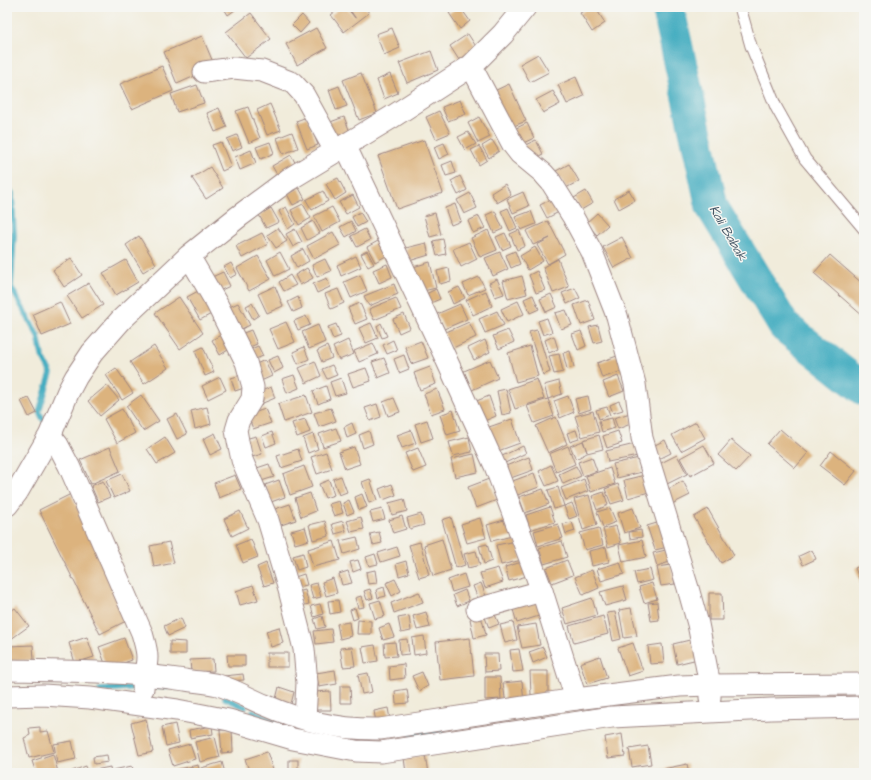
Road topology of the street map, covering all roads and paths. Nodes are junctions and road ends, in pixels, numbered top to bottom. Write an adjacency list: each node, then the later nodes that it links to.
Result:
1 (525, 7): 3 (street)
2 (740, 7): 6 (lane)
3 (471, 66): 5 (street); 16 (street)
4 (204, 72): 5 (street)
5 (340, 148): 7 (street); 10 (street)
6 (864, 229)
7 (189, 256): 8 (street); 20 (street)
8 (54, 427): 9 (street); 14 (street)
9 (7, 505)
10 (542, 592): 11 (street); 17 (street)
11 (477, 609)
12 (7, 670): 14 (street)
13 (864, 684): 16 (street)
14 (148, 685): 15 (street); 18 (street); 18 (street)
15 (7, 696)
16 (711, 698): 17 (street); 19 (street); 21 (street)
17 (576, 699): 21 (street)
18 (230, 705): 20 (street); 21 (street)
19 (864, 707)
20 (305, 719): 21 (street)
21 (357, 741)

